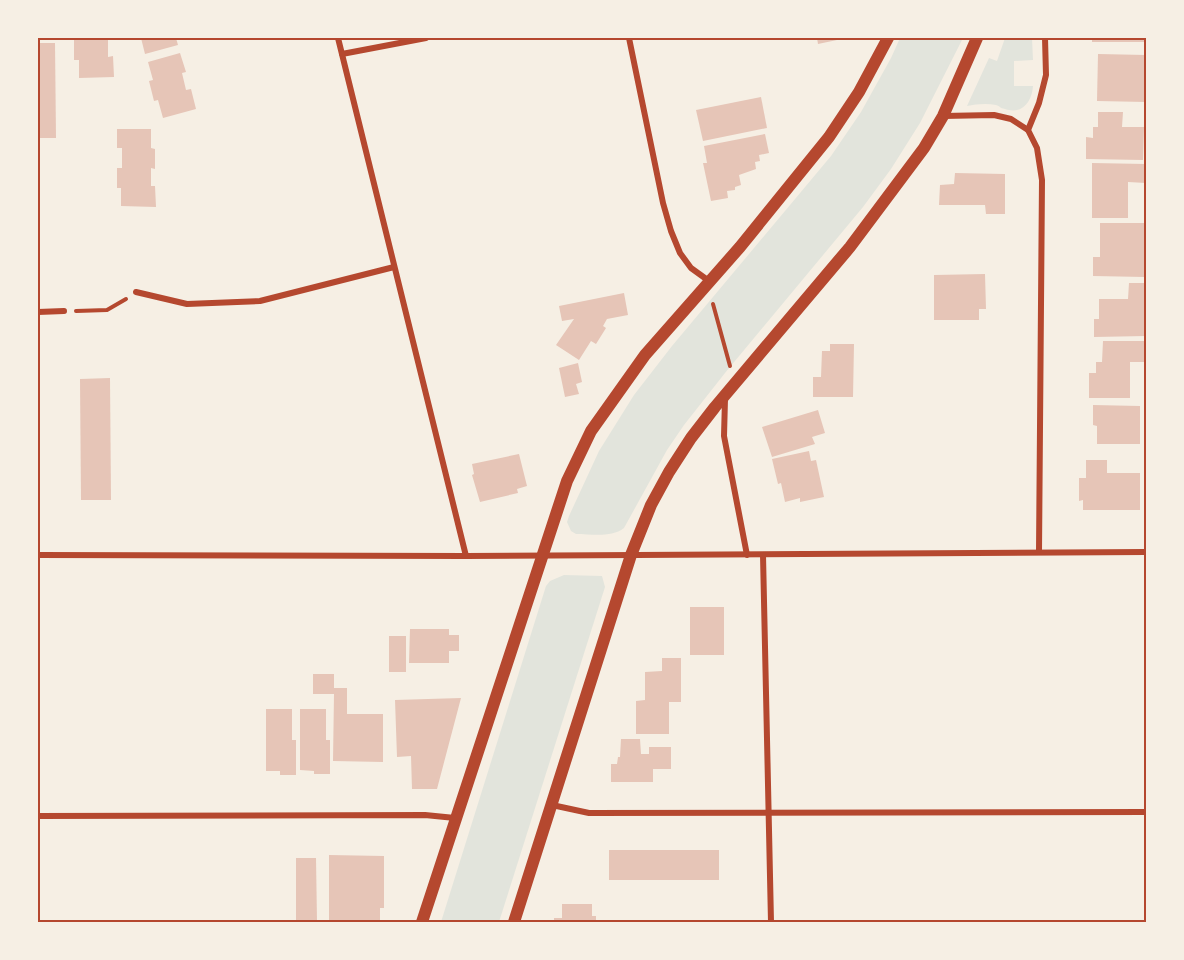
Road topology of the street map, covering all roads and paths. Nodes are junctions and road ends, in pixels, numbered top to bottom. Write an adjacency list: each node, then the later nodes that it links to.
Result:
1 (338, 38): 7 (street)
2 (426, 38): 7 (street)
3 (629, 38): 11 (street)
4 (888, 38): 11 (main road)
5 (977, 38): 8 (main road)
6 (1045, 38): 9 (street)
7 (342, 54): 10 (street)
8 (943, 116): 9 (street); 15 (main road)
9 (1028, 130): 17 (street)
10 (394, 267): 12 (street); 23 (street)
11 (705, 286): 15 (path); 24 (main road)
12 (136, 292): 13 (path)
13 (64, 311): 14 (street)
14 (38, 312)
15 (735, 384): 16 (main road)
16 (726, 394): 20 (main road); 21 (street)
17 (1039, 552): 18 (street); 22 (street)
18 (1146, 552)
19 (38, 555): 23 (street)
20 (631, 555): 21 (street); 24 (street); 25 (main road)
21 (747, 555): 22 (street)
22 (763, 555): 27 (street)
23 (466, 556): 24 (street)
24 (542, 556): 29 (main road)
25 (551, 805): 27 (street); 31 (main road)
26 (1146, 812): 27 (street)
27 (769, 814): 32 (street)
28 (38, 816): 29 (street)
29 (455, 818): 30 (main road)
30 (422, 922)
31 (514, 922)
32 (771, 922)

